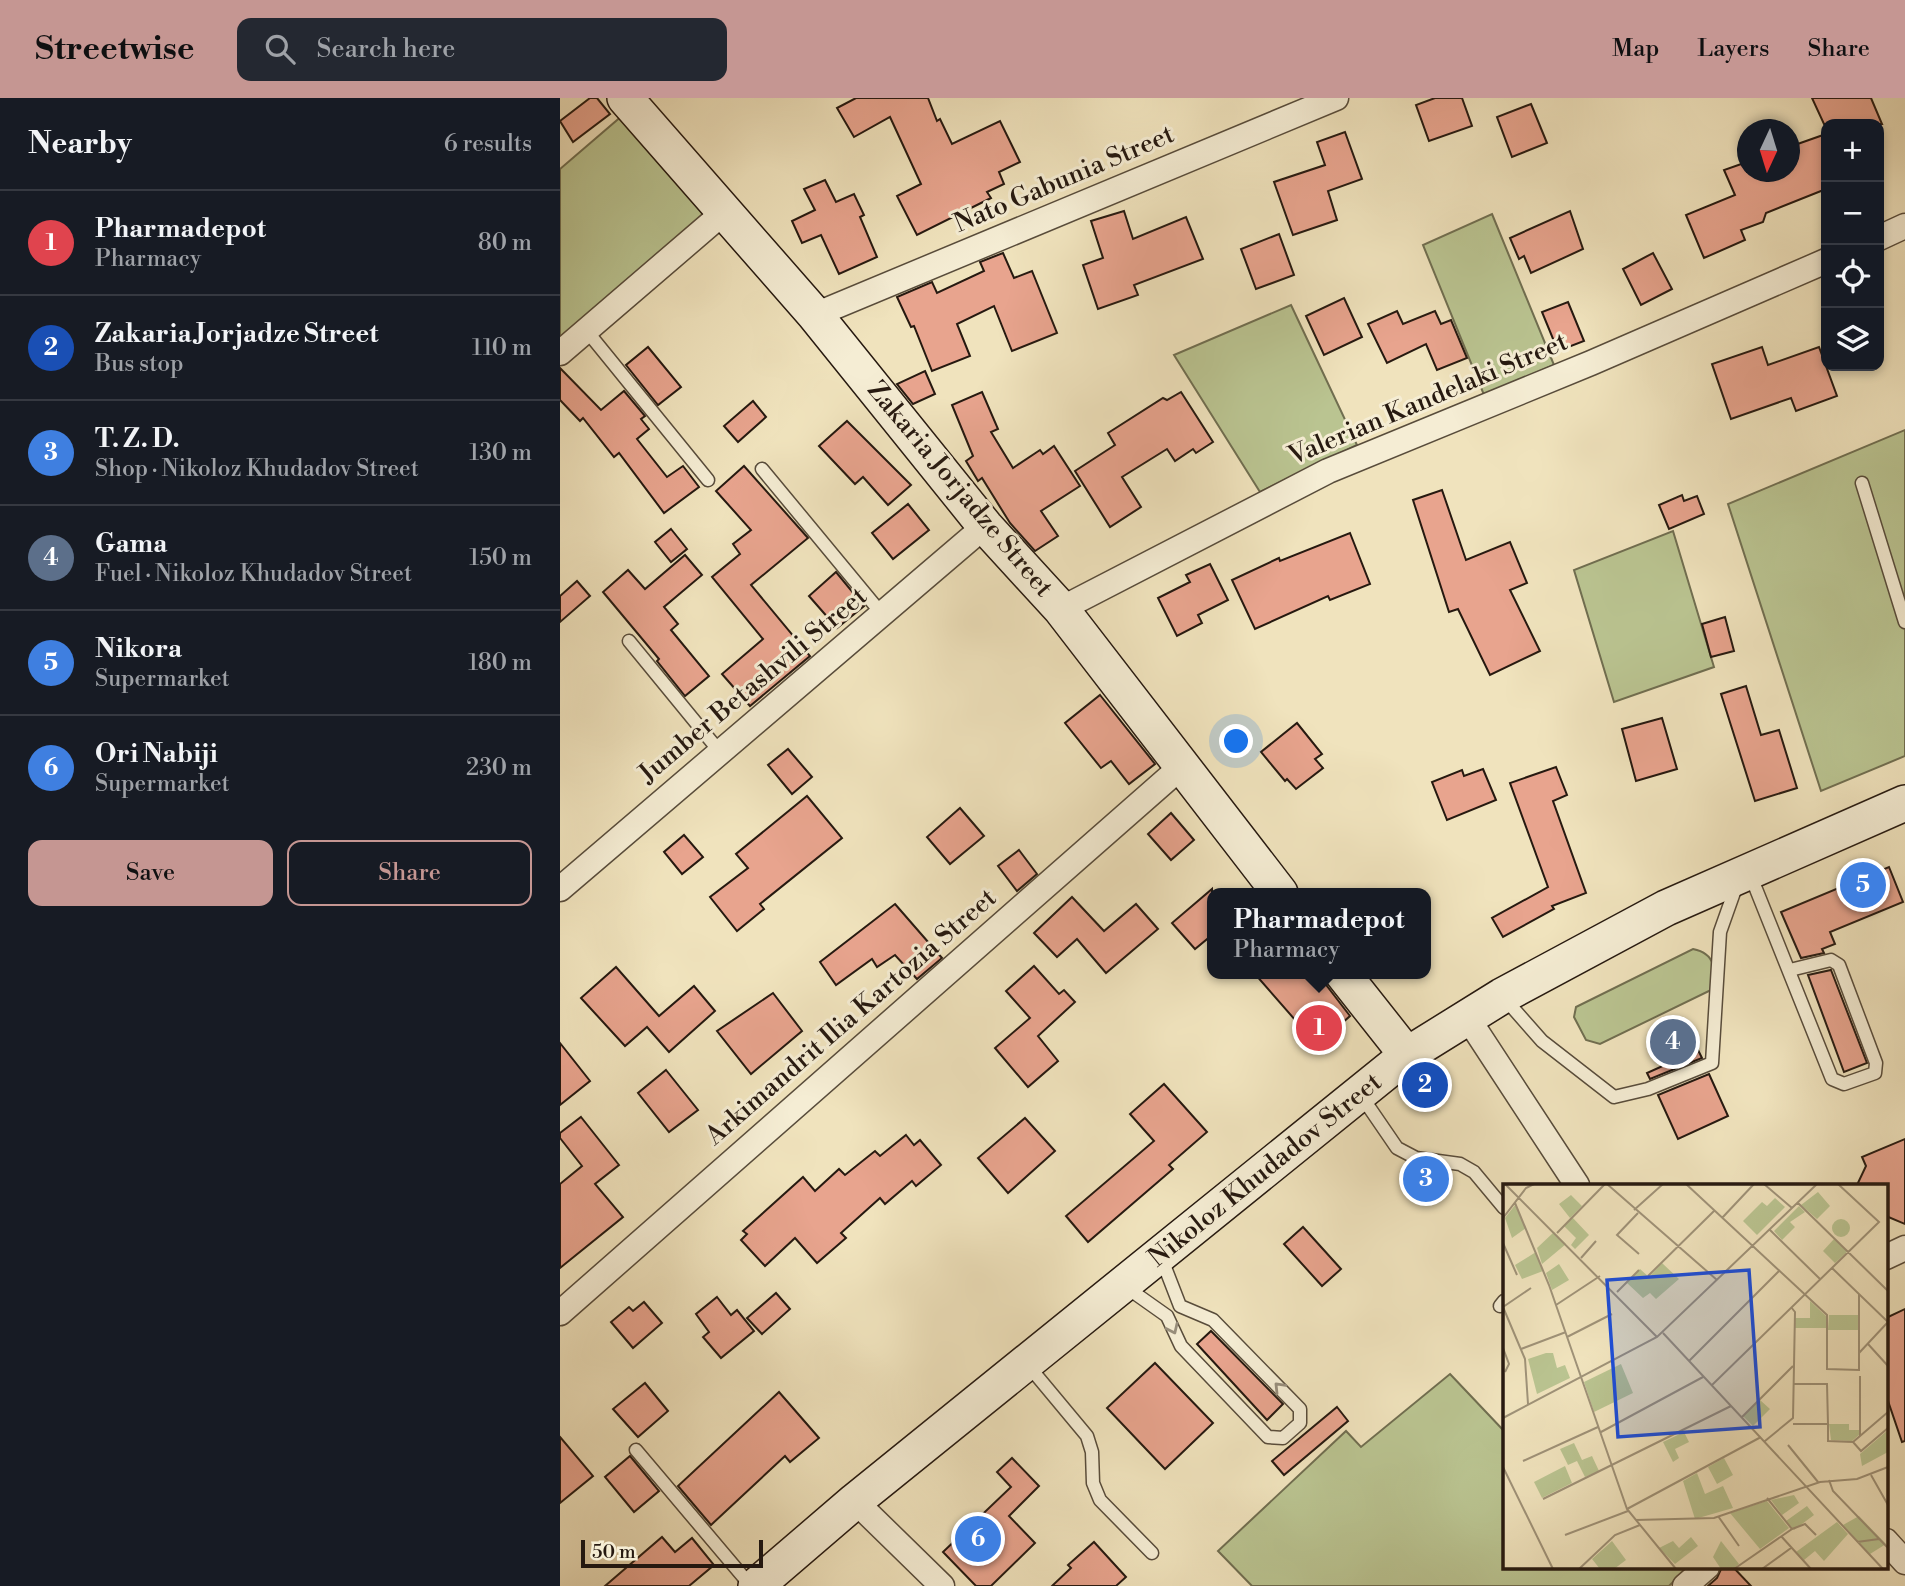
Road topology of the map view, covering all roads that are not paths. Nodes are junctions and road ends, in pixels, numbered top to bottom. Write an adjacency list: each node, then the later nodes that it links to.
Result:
1 (625, 98): 3 (main road, Zakaria Jorjadze Street)
2 (1336, 98): 7 (street, Nato Gabunia Street)
3 (723, 213): 7 (main road, Zakaria Jorjadze Street); 8 (street)
4 (1905, 226): 5 (street)
5 (1884, 236)
6 (1821, 263): 14 (street, Valerian Kandelaki Street)
7 (815, 315): 13 (main road, Zakaria Jorjadze Street)
8 (586, 330): 9 (street); 11 (lane)
9 (560, 353)
10 (762, 469): 15 (lane)
11 (708, 480)
12 (1862, 483): 16 (lane)
13 (985, 526): 14 (main road, Zakaria Jorjadze Street); 15 (street, Jumber Betashvili Street)
14 (1061, 609): 19 (main road, Zakaria Jorjadze Street)
15 (882, 614): 18 (street, Jumber Betashvili Street)
16 (1905, 622)
17 (629, 641): 18 (lane)
18 (720, 752): 23 (street, Jumber Betashvili Street)
19 (1181, 767): 22 (main road, Zakaria Jorjadze Street); 36 (street, Arkimandrit Ilia Kartozia Street)
20 (1905, 803): 21 (main road, Nikoloz Khudadov Street)
21 (1745, 872): 24 (lane); 26 (main road, Nikoloz Khudadov Street); 26 (lane)
22 (1276, 888)
23 (560, 889)
24 (1790, 970): 24 (lane)
25 (1347, 979): 28 (main road)
26 (1502, 996): 27 (main road, Nikoloz Khudadov Street)
27 (1467, 1017): 28 (main road, Nikoloz Khudadov Street); 30 (street)
28 (1407, 1055): 29 (main road, Nikoloz Khudadov Street)
29 (1360, 1093): 31 (lane); 33 (main road, Nikoloz Khudadov Street)
30 (1576, 1184)
31 (1503, 1207)
32 (1905, 1248): 34 (street)
33 (1160, 1255): 35 (main road, Nikoloz Khudadov Street); 35 (lane, one-way to 33)
34 (1888, 1256)
35 (1123, 1285): 37 (main road, Nikoloz Khudadov Street)
36 (560, 1312)
37 (1027, 1364): 39 (main road, Nikoloz Khudadov Street); 41 (lane)
38 (636, 1450): 44 (lane)
39 (855, 1501): 44 (main road, Nikoloz Khudadov Street); 45 (street)
40 (1888, 1543): 42 (street)
41 (1152, 1553)
42 (1905, 1562)
43 (1706, 1568): 46 (street)
44 (753, 1586)
45 (943, 1586)
46 (1685, 1586)

